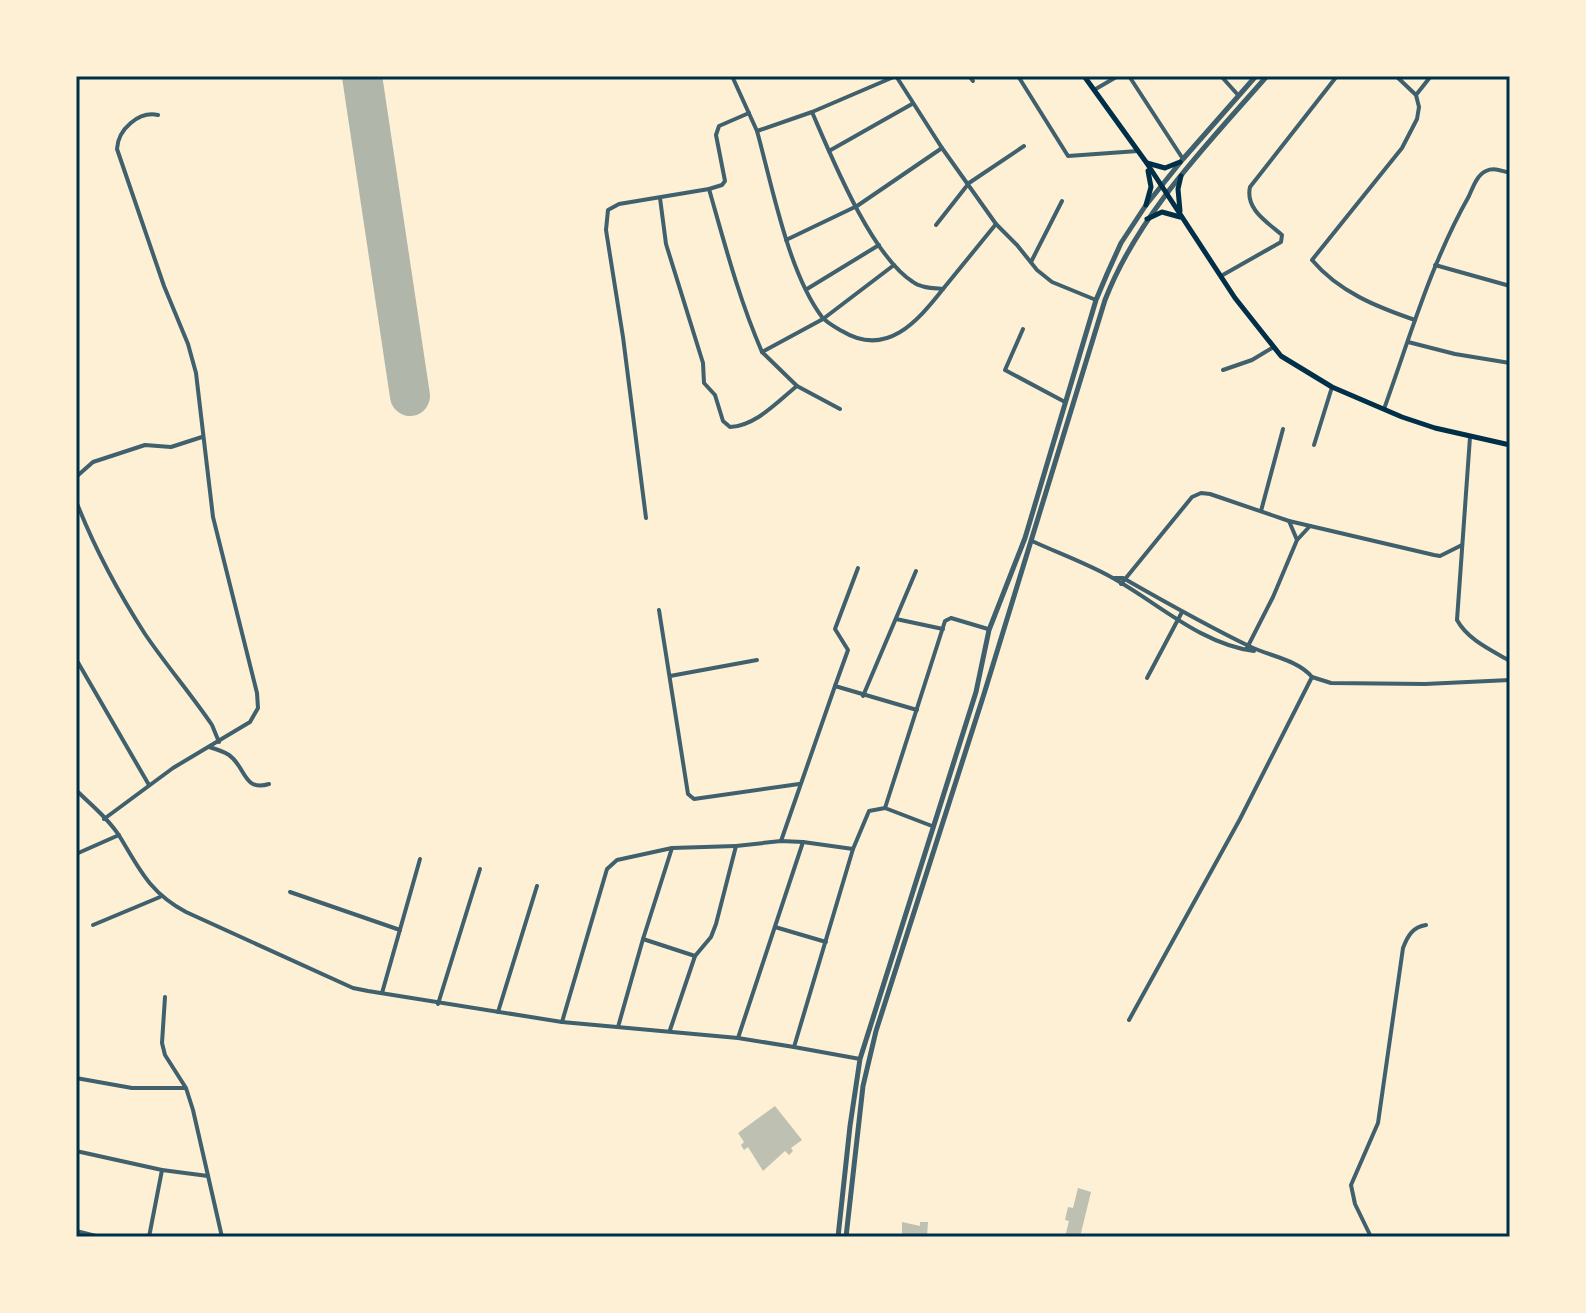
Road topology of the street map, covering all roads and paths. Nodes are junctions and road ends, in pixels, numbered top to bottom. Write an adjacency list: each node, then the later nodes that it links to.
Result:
1 (732, 76): 18 (street)
2 (896, 76): 16 (street); 17 (street)
3 (1018, 76): 24 (street)
4 (1084, 76): 13 (main road)
5 (1118, 76): 13 (street)
6 (1129, 76): 25 (street)
7 (1221, 76): 15 (street)
8 (1256, 76): 15 (street)
9 (1267, 76): 28 (street)
10 (1337, 76): 46 (street)
11 (1396, 76): 14 (street)
12 (1431, 76): 14 (street)
13 (1094, 90): 24 (main road)
14 (1416, 95): 52 (street)
15 (1238, 96): 25 (street)
16 (912, 104): 22 (street); 23 (street)
17 (812, 112): 20 (street); 23 (street)
18 (749, 113): 20 (street); 31 (street)
19 (158, 115): 67 (street)
20 (757, 131): 41 (street)
21 (1024, 146): 29 (street)
22 (942, 148): 29 (street); 36 (street)
23 (829, 151): 36 (street)
24 (1138, 151): 26 (main road)
25 (1181, 160): 26 (main road); 30 (street)
26 (1146, 162): 30 (main road); 35 (main road)
27 (1510, 173): 45 (street)
28 (1181, 176): 32 (street); 37 (main road)
29 (969, 183): 39 (street); 40 (street)
30 (1161, 187): 32 (main road); 35 (street)
31 (709, 189): 33 (street); 56 (street)
32 (1166, 194): 37 (main road); 38 (street)
33 (660, 198): 59 (street); 76 (street)
34 (1062, 201): 43 (street)
35 (1146, 205): 50 (street)
36 (857, 206): 41 (street); 42 (street)
37 (1182, 217): 38 (main road); 46 (main road)
38 (1147, 219): 66 (street)
39 (996, 224): 43 (street); 49 (street)
40 (936, 225)
41 (786, 240): 48 (street)
42 (879, 245): 44 (street); 48 (street)
43 (1031, 262): 50 (street)
44 (894, 265): 49 (street); 51 (street)
45 (1435, 265): 47 (street); 52 (street)
46 (1221, 276): 55 (main road)
47 (1510, 286)
48 (807, 289): 51 (street)
49 (943, 289): 51 (street)
50 (1096, 300): 61 (street)
51 (823, 319): 56 (street)
52 (1415, 320): 54 (street)
53 (1023, 329): 61 (street)
54 (1408, 342): 57 (street); 63 (street)
55 (1272, 348): 58 (street); 60 (main road)
56 (762, 352): 59 (street)
57 (1510, 363)
58 (1223, 370)
59 (797, 386): 62 (street)
60 (1332, 387): 63 (main road); 70 (street)
61 (1065, 402): 65 (street)
62 (840, 409)
63 (1384, 409): 68 (main road)
64 (1283, 429): 75 (street)
65 (1056, 430): 66 (street); 69 (street)
66 (1065, 433): 72 (street)
67 (202, 437): 73 (street); 106 (street)
68 (1470, 437): 71 (main road); 81 (street)
69 (1052, 445): 72 (street); 90 (street)
70 (1314, 445)
71 (1510, 445)
72 (1060, 448): 80 (street)
73 (76, 477)
74 (76, 501): 106 (street)
75 (1261, 511): 77 (street); 84 (street)
76 (646, 518)
77 (1289, 521): 78 (street); 79 (street)
78 (1310, 526): 79 (street); 81 (street)
79 (1297, 540): 91 (street)
80 (1032, 541): 84 (street); 101 (street)
81 (1462, 545): 94 (street)
82 (858, 568): 99 (street)
83 (916, 571): 87 (street)
84 (1122, 581): 86 (street); 88 (street)
85 (659, 610): 95 (street)
86 (1182, 612): 88 (street); 91 (street)
87 (896, 619): 89 (street); 102 (street)
88 (1178, 620): 91 (street); 97 (street)
89 (943, 629): 90 (street); 105 (street)
90 (989, 630): 100 (street)
91 (1247, 648): 96 (street)
92 (76, 659): 110 (street)
93 (757, 660): 95 (street)
94 (1510, 661)
95 (670, 676): 109 (street)
96 (1312, 677): 98 (street); 138 (street)
97 (1147, 678)
98 (1510, 680)
99 (835, 686): 102 (street); 109 (street)
100 (976, 692): 101 (street); 103 (street)
101 (984, 694): 104 (street)
102 (863, 696): 105 (street)
103 (972, 704): 104 (street); 114 (street)
104 (980, 706): 156 (street)
105 (917, 710): 112 (street)
106 (219, 742): 107 (street)
107 (209, 747): 108 (street); 110 (street)
108 (269, 784)
109 (799, 784): 116 (street)
110 (149, 785): 113 (street)
111 (76, 790): 113 (street)
112 (885, 808): 114 (street); 120 (street)
113 (104, 819): 115 (street)
114 (932, 826): 144 (street)
115 (119, 835): 121 (street); 126 (street)
116 (781, 841): 117 (street); 118 (street)
117 (803, 842): 120 (street); 129 (street)
118 (736, 846): 119 (street); 133 (street)
119 (672, 848): 131 (street); 139 (street)
120 (853, 849): 132 (street)
121 (76, 854)
122 (420, 859): 130 (street)
123 (480, 869): 136 (street)
124 (537, 886): 137 (street)
125 (290, 892): 130 (street)
126 (160, 897): 127 (street); 134 (street)
127 (93, 925)
128 (1426, 925): 157 (street)
129 (775, 927): 132 (street); 142 (street)
130 (400, 930): 134 (street)
131 (643, 939): 133 (street); 140 (street)
132 (826, 942): 143 (street)
133 (695, 956): 141 (street)
134 (382, 993): 136 (street)
135 (165, 997): 146 (street)
136 (438, 1004): 137 (street)
137 (498, 1012): 139 (street)
138 (1129, 1020)
139 (562, 1022): 140 (street)
140 (618, 1027): 141 (street)
141 (670, 1030): 142 (street)
142 (738, 1038): 143 (street)
143 (794, 1047): 144 (street)
144 (860, 1059): 155 (street)
145 (76, 1078): 146 (street)
146 (186, 1088): 149 (street)
147 (76, 1151): 148 (street)
148 (162, 1170): 149 (street); 153 (street)
149 (208, 1176): 154 (street)
150 (76, 1231): 151 (street)
151 (93, 1236): 152 (street)
152 (100, 1237)
153 (149, 1237)
154 (222, 1237)
155 (838, 1237)
156 (846, 1237)
157 (1371, 1237)

